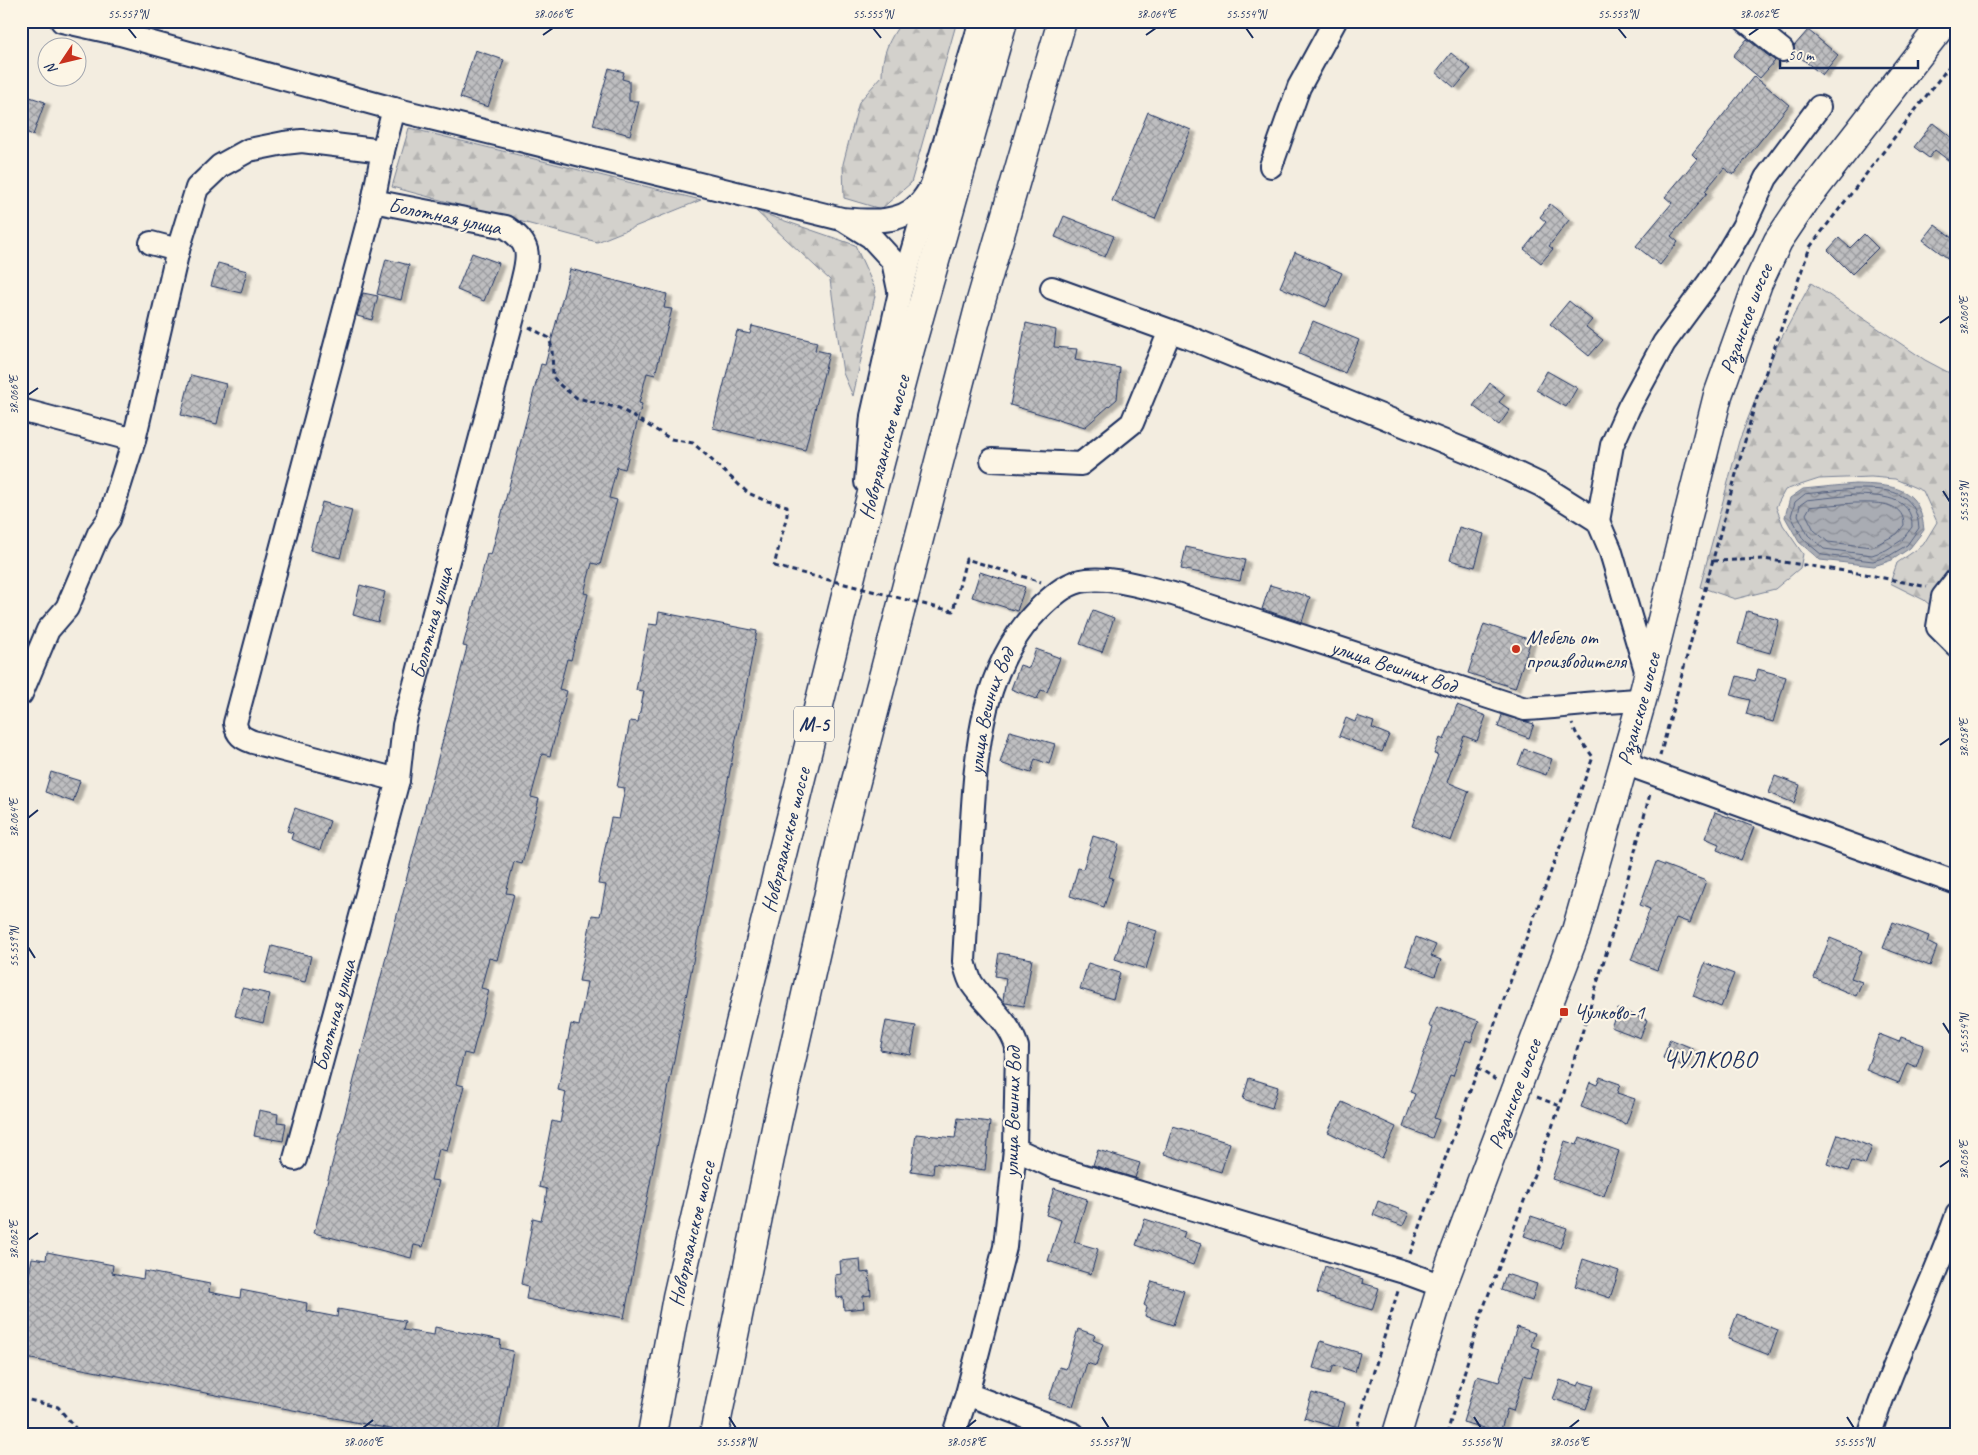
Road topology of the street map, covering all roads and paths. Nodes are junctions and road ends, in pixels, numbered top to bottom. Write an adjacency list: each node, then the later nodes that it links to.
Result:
1 (62, 21): 11 (street)
2 (981, 21): 14 (street)
3 (1004, 21): 27 (main road, Новорязанское шоссе / М-5)
4 (1062, 21): 53 (main road, М-5)
5 (1335, 21): 13 (street)
6 (1746, 21): 8 (street)
7 (1945, 21): 32 (main road, Рязанское шоссе)
8 (1782, 50)
9 (1957, 56): 28 (path)
10 (1819, 107): 26 (street)
11 (394, 109): 12 (street); 16 (street)
12 (383, 151): 15 (street); 18 (street)
13 (1271, 166)
14 (934, 182): 16 (street); 20 (street)
15 (373, 201): 21 (street, Болотная улица); 38 (street)
16 (842, 219): 20 (street)
17 (151, 243): 18 (street)
18 (178, 250): 24 (street)
19 (1052, 288): 22 (street)
20 (900, 292): 27 (street)
21 (515, 312): 30 (path, bridge); 38 (street, Болотная улица)
22 (1170, 331): 25 (street); 26 (street)
23 (21, 410): 24 (street)
24 (134, 440): 33 (street)
25 (992, 460)
26 (1598, 521): 32 (street)
27 (862, 530): 52 (main road, Новорязанское шоссе / М-5)
28 (1713, 562): 29 (path); 37 (path)
29 (1952, 585): 31 (street)
30 (1061, 588): 35 (street, улица Вешних Вод); 44 (street, улица Вешних Вод)
31 (1957, 646)
32 (1648, 674): 34 (main road, Рязанское шоссе)
33 (21, 694)
34 (1642, 700): 35 (street, улица Вешних Вод); 36 (main road, Рязанское шоссе)
35 (1565, 707): 40 (path)
36 (1624, 763): 37 (street); 48 (main road, Рязанское шоссе)
37 (1655, 774): 39 (street); 43 (path)
38 (398, 780): 45 (street, Болотная улица)
39 (1957, 883)
40 (1477, 1068): 41 (path); 47 (path)
41 (1501, 1083)
42 (1536, 1096): 43 (path)
43 (1560, 1106): 58 (path)
44 (1014, 1149): 47 (street); 49 (street, улица Вешних Вод)
45 (295, 1159)
46 (1957, 1215): 59 (street)
47 (1404, 1272): 48 (street); 56 (path)
48 (1442, 1286): 57 (main road, Рязанское шоссе)
49 (967, 1394): 54 (street, улица Вешних Вод); 55 (street)
50 (21, 1398): 51 (path)
51 (80, 1434)
52 (652, 1434)
53 (714, 1434)
54 (954, 1434)
55 (1073, 1434)
56 (1355, 1434)
57 (1397, 1434)
58 (1447, 1434)
59 (1870, 1434)

